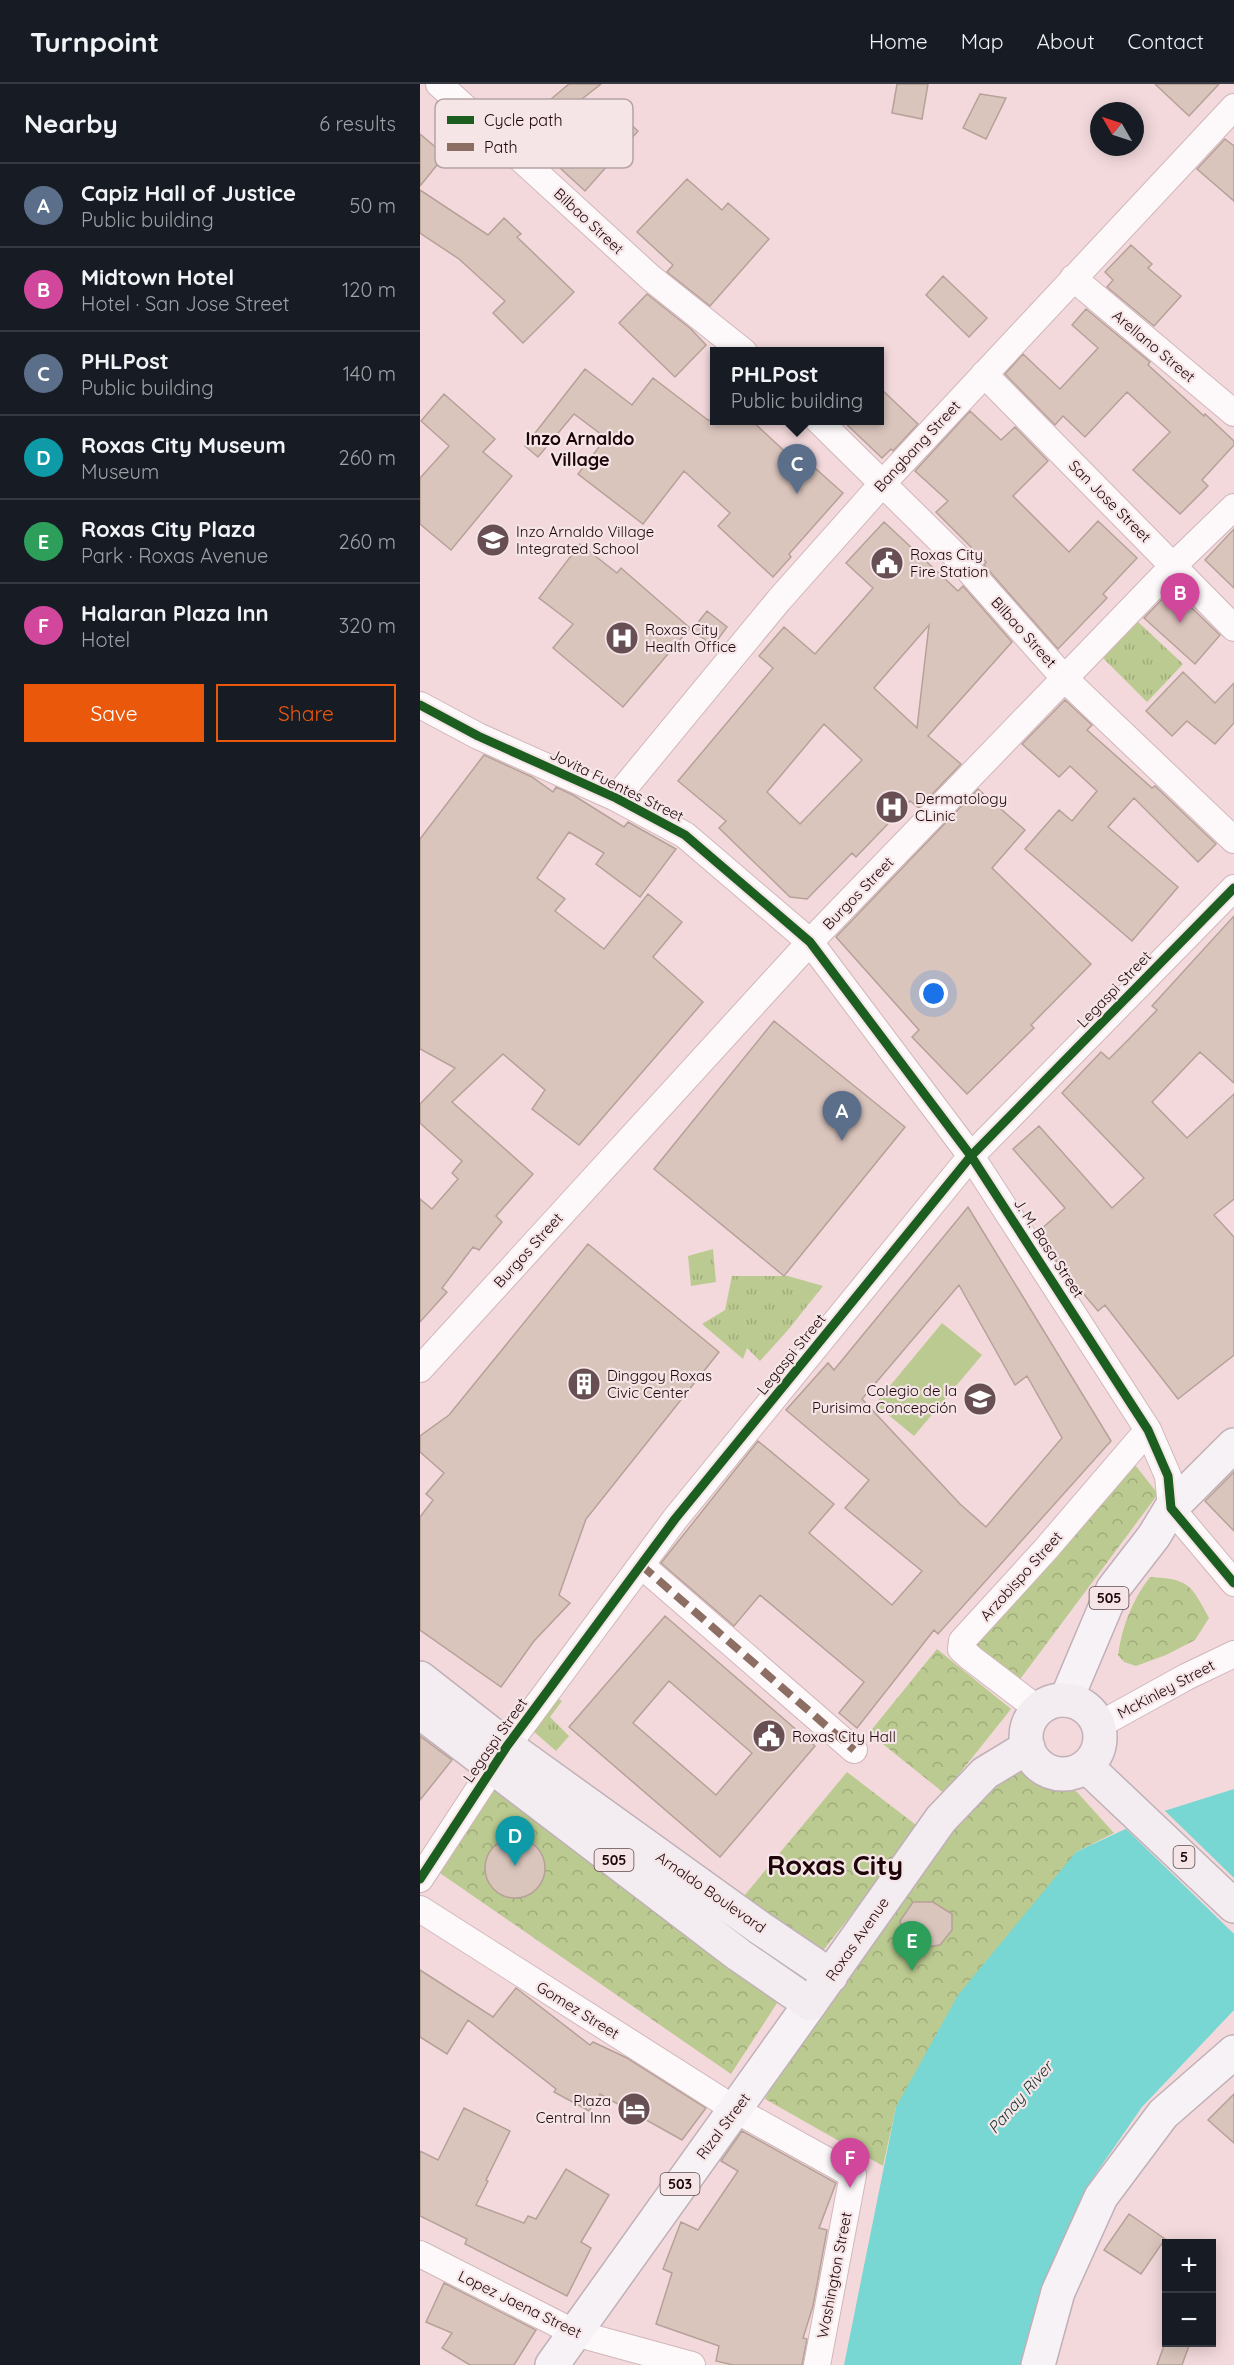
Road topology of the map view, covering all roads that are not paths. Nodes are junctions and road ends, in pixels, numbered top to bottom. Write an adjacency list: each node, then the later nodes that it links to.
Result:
1 (439, 84): 2 (street, Bilbao Street)
2 (455, 99)
3 (1234, 107): 5 (street, Bangbang Street)
4 (531, 168): 6 (street, Bilbao Street)
5 (1073, 278): 7 (street, Bangbang Street); 8 (street, Arellano Street)
6 (739, 347)
7 (984, 375): 10 (street, Bangbang Street); 12 (street, San Jose Street)
8 (1234, 413)
9 (823, 425): 10 (street, Bilbao Street)
10 (883, 483): 14 (street, Bilbao Street); 16 (street, Bangbang Street)
11 (1234, 507): 12 (street, Burgos Street)
12 (1174, 565): 13 (street, San Jose Street); 14 (street, Burgos Street)
13 (1234, 628)
14 (1065, 679): 17 (street, Bilbao Street); 19 (street, Burgos Street)
15 (420, 705): 16 (street, Jovita Fuentes Street)
16 (616, 798): 19 (street, Jovita Fuentes Street)
17 (1234, 840)
18 (1234, 888): 20 (street, Legaspi Street)
19 (810, 942): 20 (street, J. M. Basa Street); 21 (street, Burgos Street)
20 (971, 1156): 22 (street, J. M. Basa Street); 25 (street, Legaspi Street)
21 (420, 1368)
22 (1148, 1430): 24 (street, J. M. Basa Street); 29 (street, Arzobispo Street)
23 (1234, 1445): 24 (main road, 505)
24 (1171, 1508): 26 (street); 29 (main road, 505)
25 (641, 1565): 33 (street); 34 (street, Legaspi Street)
26 (1234, 1583)
27 (1234, 1653): 31 (street, McKinley Street)
28 (420, 1678): 34 (highway, Arnaldo Boulevard / 505)
29 (1053, 1705): 31 (highway); 32 (highway, 505)
30 (420, 1712): 34 (highway, Arnaldo Boulevard / 505)
31 (1099, 1725): 35 (highway)
32 (1028, 1747): 35 (highway); 39 (highway, Roxas Avenue)
33 (854, 1750)
34 (500, 1757): 36 (street, Legaspi Street); 39 (highway, Arnaldo Boulevard / 505); 40 (highway, Arnaldo Boulevard / 505)
35 (1086, 1766): 37 (highway, 5)
36 (420, 1879)
37 (1234, 1906)
38 (420, 1910): 42 (street, Gomez Street)
39 (831, 1976): 40 (highway, Roxas Avenue)
40 (810, 2004): 42 (main road, Rizal Street / 503)
41 (1234, 2052): 49 (main road)
42 (736, 2110): 44 (main road, Rizal Street / 503); 48 (street, Washington Street)
43 (420, 2254): 44 (street, Lopez Jaena Street)
44 (575, 2333): 45 (street, Lopez Jaena Street); 46 (main road, Rizal Street / 503)
45 (644, 2359): 47 (street, Lopez Jaena Street)
46 (552, 2365)
47 (692, 2365)
48 (817, 2365)
49 (1038, 2365)

